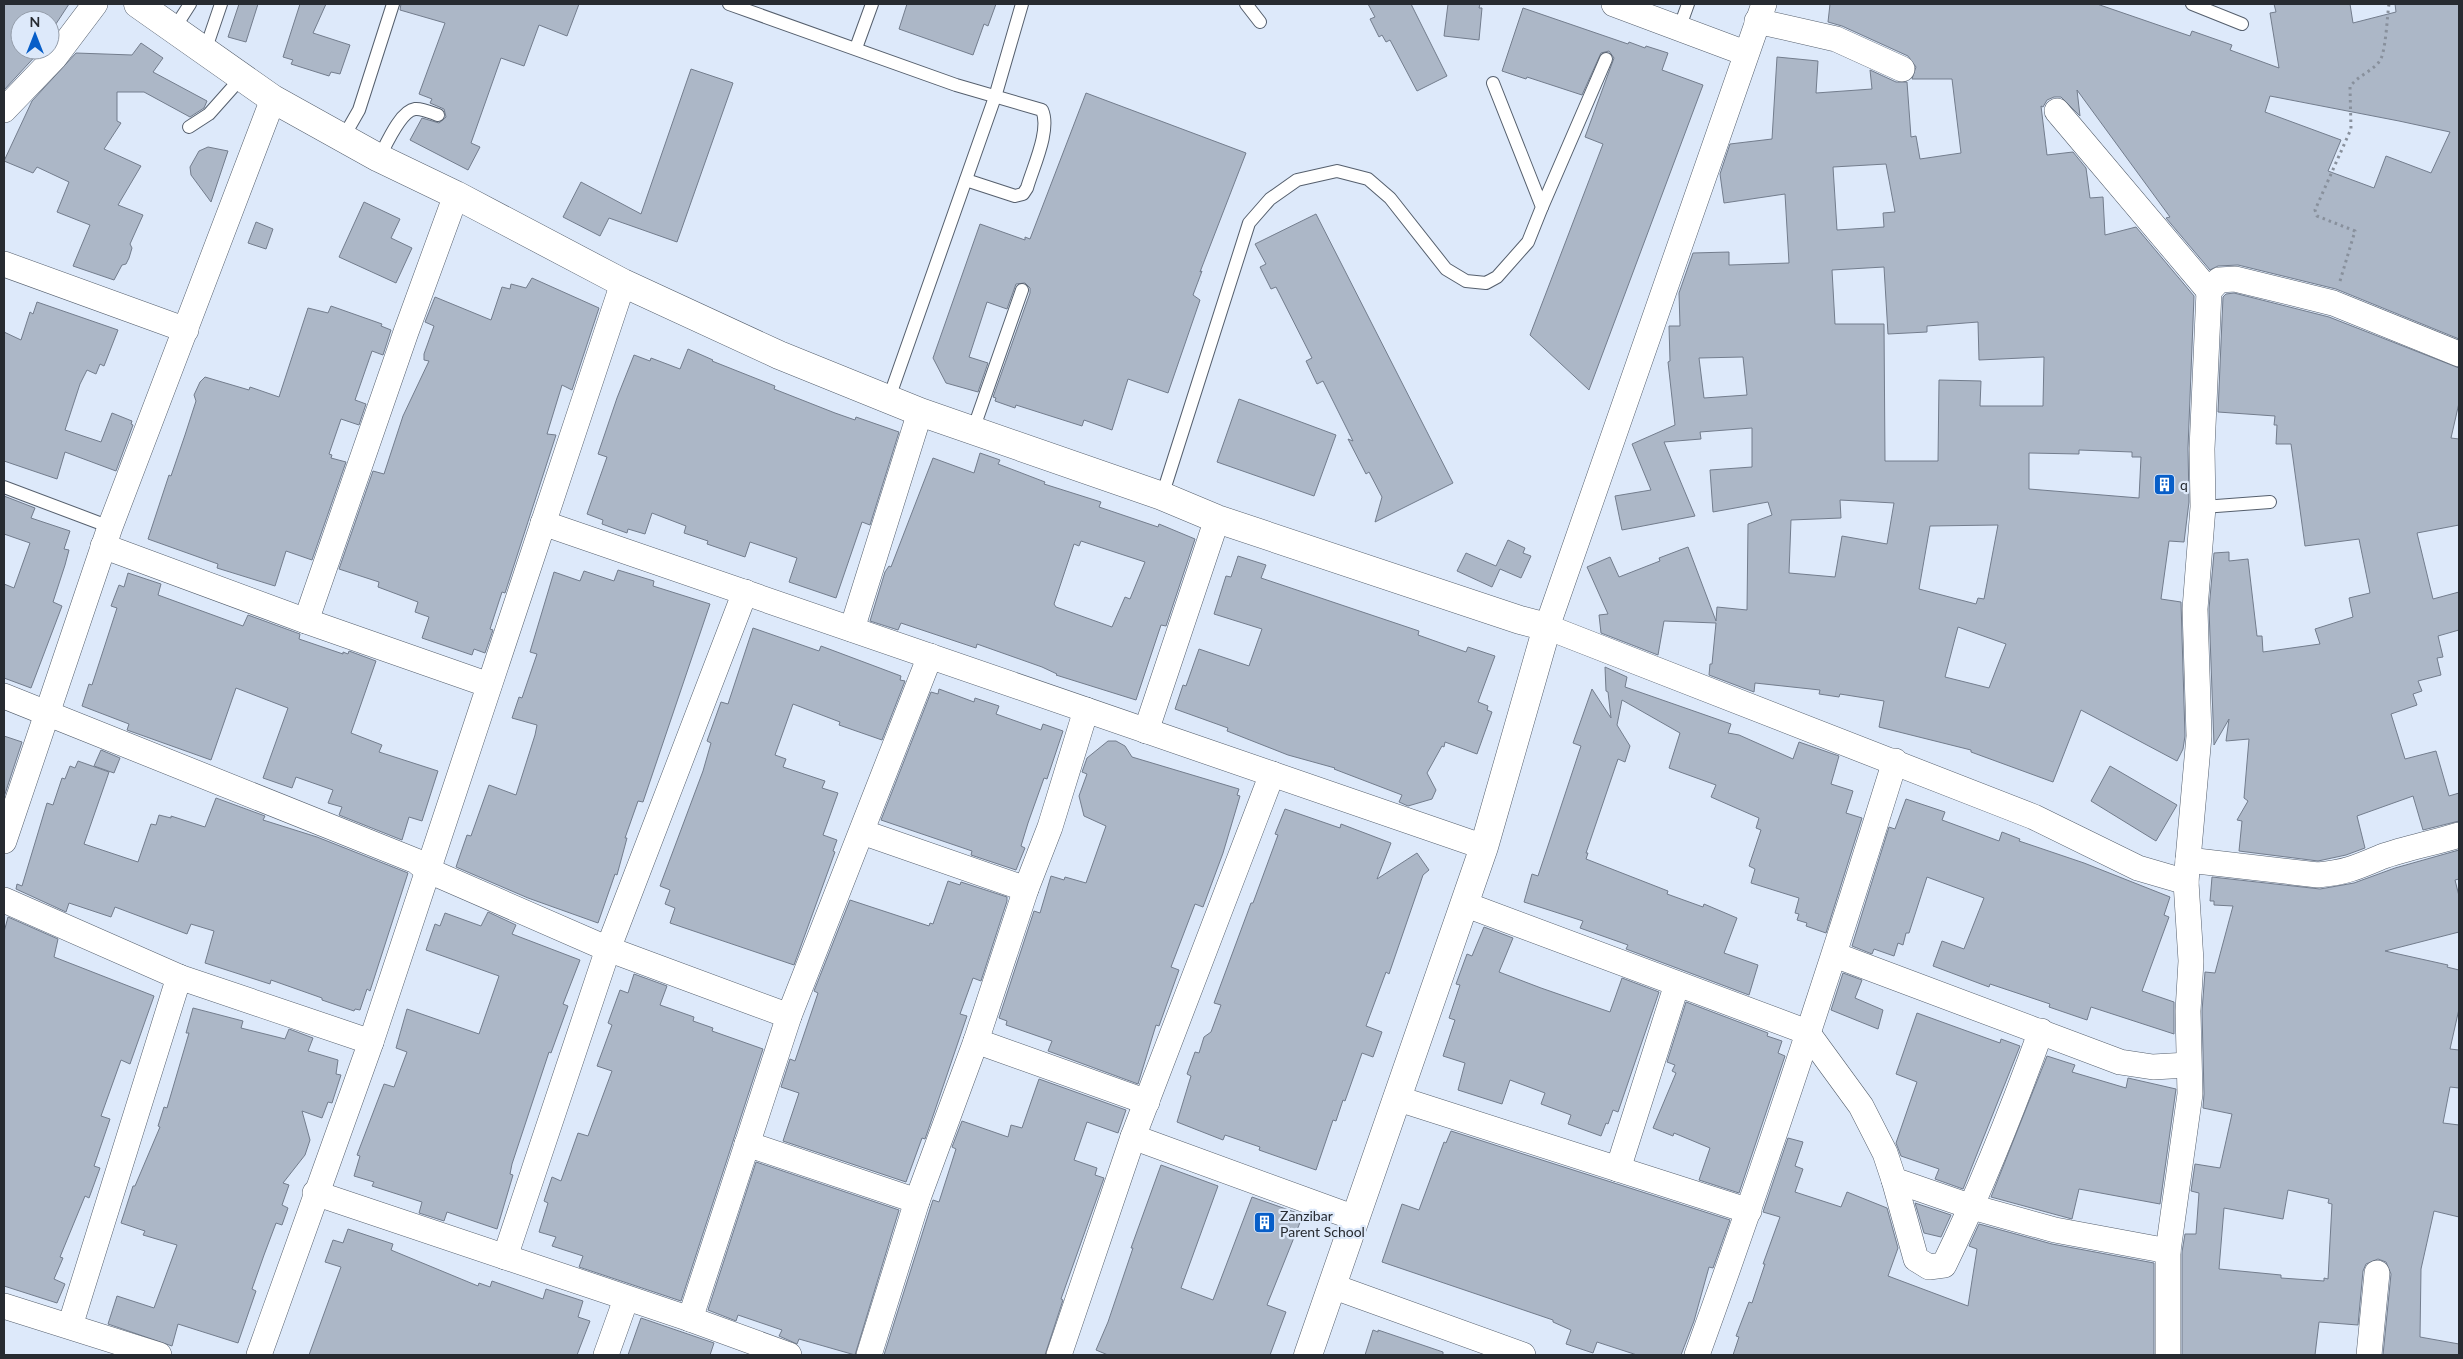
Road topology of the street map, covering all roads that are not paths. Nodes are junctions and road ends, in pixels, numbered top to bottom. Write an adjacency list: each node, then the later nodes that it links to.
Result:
1 (95, 4): 27 (street)
2 (138, 4): 17 (street)
3 (190, 4): 17 (lane)
4 (221, 4): 19 (lane)
5 (393, 4): 31 (lane)
6 (729, 4): 18 (lane)
7 (872, 4): 18 (lane)
8 (1022, 4): 25 (lane)
9 (1246, 4): 14 (lane)
10 (1614, 4): 16 (street)
11 (1688, 4): 16 (lane)
12 (2192, 4): 15 (lane)
13 (1760, 12): 20 (street); 22 (street)
14 (1260, 22)
15 (2242, 24)
16 (1678, 29): 20 (street)
17 (174, 30): 19 (street)
18 (856, 48): 25 (lane)
19 (205, 51): 23 (street)
20 (1745, 54): 54 (street)
21 (1606, 59): 35 (lane)
22 (1902, 69)
23 (241, 78): 26 (street); 30 (lane)
24 (1494, 83): 35 (lane)
25 (995, 97): 33 (lane); 33 (lane)
26 (273, 99): 31 (street); 40 (street)
27 (4, 110)
28 (2056, 111): 39 (street)
29 (438, 115): 32 (lane)
30 (189, 127)
31 (343, 138): 32 (street)
32 (379, 158): 34 (street)
33 (966, 180): 42 (lane)
34 (456, 196): 37 (street); 53 (street)
35 (1542, 207): 46 (lane)
36 (4, 264): 40 (street)
37 (623, 283): 42 (street); 50 (street)
38 (1022, 290): 44 (lane)
39 (2209, 291): 41 (street); 48 (street)
40 (186, 330): 51 (street)
41 (2459, 354)
42 (889, 398): 43 (street)
43 (920, 412): 44 (street); 55 (street)
44 (972, 430): 46 (street)
45 (4, 486): 51 (lane)
46 (1162, 496): 49 (street)
47 (2270, 502): 48 (lane)
48 (2203, 508): 69 (street)
49 (1218, 519): 54 (street); 61 (street)
50 (543, 523): 52 (street); 57 (street)
51 (106, 536): 53 (street); 60 (street)
52 (745, 592): 55 (street); 73 (street)
53 (306, 621): 57 (street)
54 (1547, 627): 62 (street); 67 (street)
55 (852, 629): 56 (street)
56 (930, 656): 59 (street); 64 (street)
57 (490, 685): 68 (street)
58 (4, 696): 60 (street)
59 (1086, 710): 61 (street); 70 (street)
60 (46, 712): 66 (street); 68 (street)
61 (1146, 731): 63 (street)
62 (1896, 761): 69 (street); 74 (street)
63 (1272, 774): 67 (street); 84 (street)
64 (862, 832): 70 (street); 77 (street)
65 (2459, 835): 69 (street)
66 (4, 841)
67 (1484, 847): 72 (street)
68 (427, 870): 73 (street); 81 (street)
69 (2187, 871): 82 (street)
70 (1026, 890): 80 (street)
71 (4, 900): 75 (street)
72 (1464, 904): 76 (street); 83 (street)
73 (608, 949): 77 (street); 95 (street)
74 (1835, 955): 78 (street); 79 (street)
75 (179, 977): 81 (street); 101 (street)
76 (1677, 984): 79 (street); 87 (street)
77 (790, 1016): 86 (street)
78 (2041, 1031): 82 (street); 91 (street)
79 (1807, 1032): 88 (street); 92 (street)
80 (976, 1041): 84 (street); 90 (street)
81 (370, 1042): 89 (street)
82 (2188, 1065): 94 (street)
83 (1396, 1098): 87 (street); 93 (street)
84 (1147, 1102): 85 (street)
85 (1133, 1137): 93 (street); 107 (street)
86 (747, 1144): 90 (street); 100 (street)
87 (1618, 1169): 92 (street)
88 (1894, 1180): 91 (street); 91 (street)
89 (315, 1193): 95 (street); 103 (street)
90 (917, 1202): 106 (street)
91 (1972, 1207): 94 (street)
92 (1749, 1211): 110 (street)
93 (1355, 1218): 97 (street)
94 (2168, 1251): 111 (street)
95 (505, 1256): 98 (street)
96 (2377, 1273): 112 (street)
97 (1332, 1286): 108 (street); 109 (street)
98 (626, 1299): 100 (street); 104 (street)
99 (4, 1306): 101 (street)
100 (690, 1319): 105 (street)
101 (70, 1326): 102 (street)
102 (158, 1355)
103 (259, 1355)
104 (606, 1355)
105 (789, 1355)
106 (869, 1355)
107 (1059, 1355)
108 (1308, 1355)
109 (1524, 1355)
110 (1696, 1355)
111 (2168, 1355)
112 (2369, 1355)

